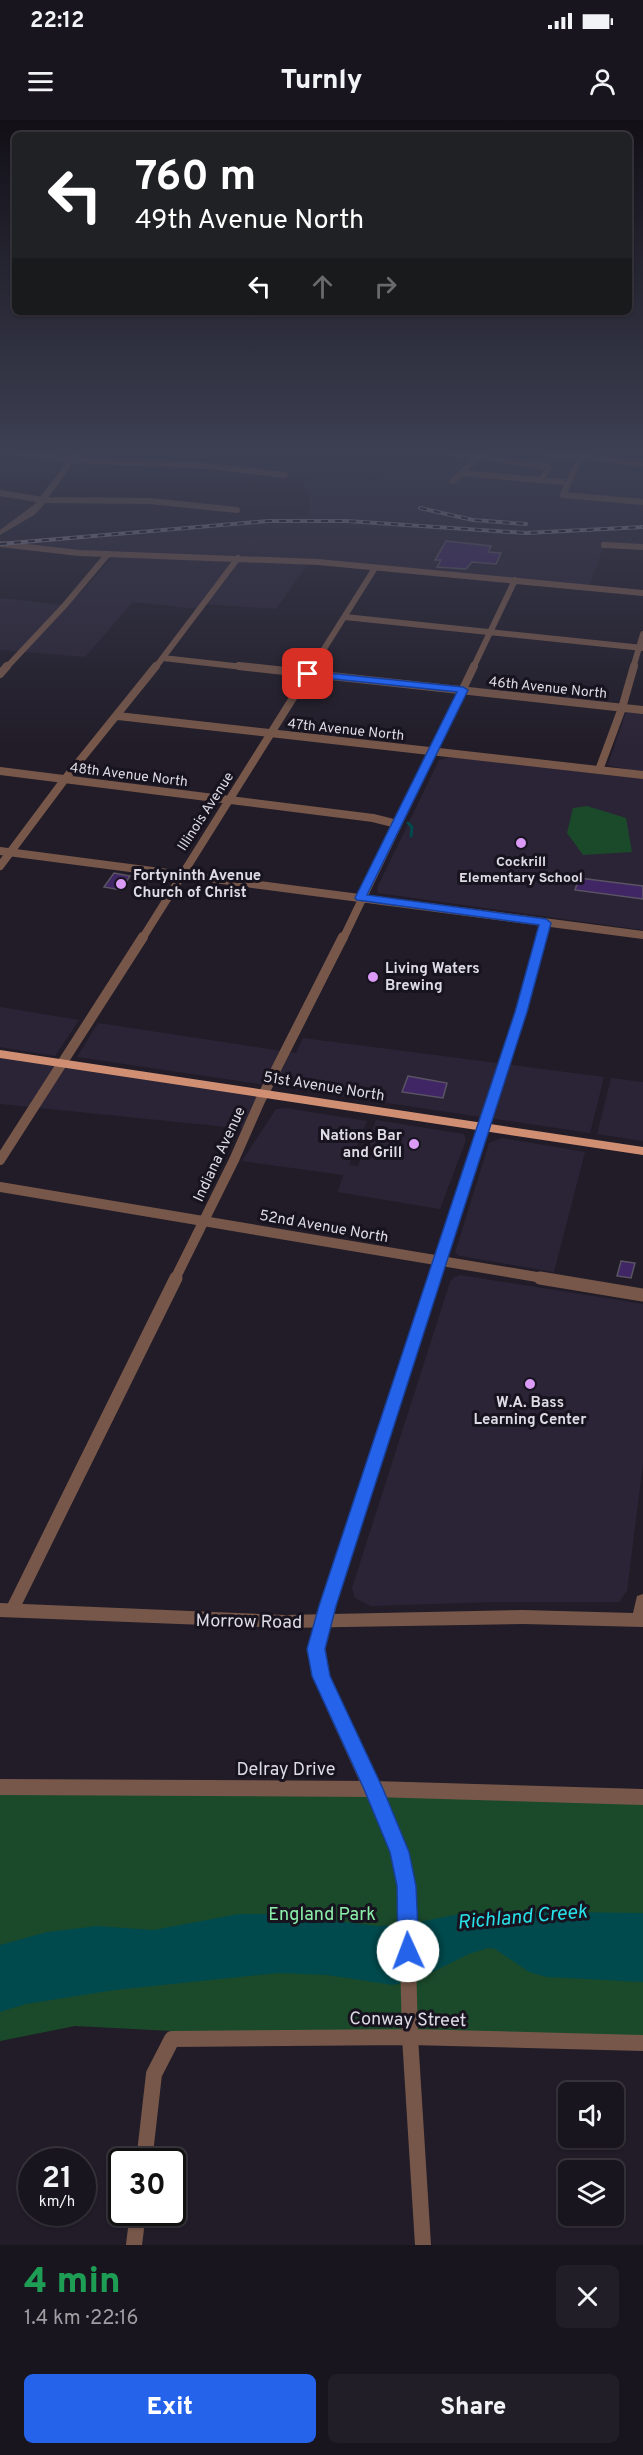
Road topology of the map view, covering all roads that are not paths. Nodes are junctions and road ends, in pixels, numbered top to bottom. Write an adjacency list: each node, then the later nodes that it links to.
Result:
1 (78, 551): 2 (street)
2 (108, 554): 3 (street); 12 (street)
3 (238, 558): 4 (street); 11 (street)
4 (375, 567): 5 (street); 7 (street, Illinois Avenue)
5 (515, 580): 6 (street); 8 (street, Indiana Avenue)
6 (643, 592)
7 (345, 617): 8 (street); 13 (street, Illinois Avenue)
8 (490, 632): 10 (street); 14 (street, Indiana Avenue)
9 (643, 634): 10 (street)
10 (641, 647): 15 (street)
11 (163, 658): 13 (street, 46th Avenue North); 17 (street)
12 (0, 674)
13 (308, 674): 14 (street, 46th Avenue North); 18 (street, Illinois Avenue)
14 (463, 690): 15 (street, 46th Avenue North); 19 (street, Indiana Avenue)
15 (622, 708): 16 (street, 46th Avenue North); 20 (street)
16 (643, 710)
17 (118, 716): 18 (street, 47th Avenue North); 23 (street)
18 (270, 734): 19 (street, 47th Avenue North); 24 (street, Illinois Avenue)
19 (433, 752): 20 (street, 47th Avenue North); 25 (street, Indiana Avenue)
20 (599, 770): 22 (street, 47th Avenue North)
21 (0, 771): 23 (street, 48th Avenue North)
22 (643, 776)
23 (65, 779): 24 (street, 48th Avenue North); 27 (street)
24 (228, 800): 25 (street, 48th Avenue North); 29 (street, Illinois Avenue)
25 (398, 824): 30 (street, Indiana Avenue)
26 (0, 851): 27 (street)
27 (11, 853): 28 (street); 29 (street)
28 (0, 866)
29 (180, 876): 30 (street); 34 (street, Illinois Avenue)
30 (360, 898): 31 (street); 35 (street, Indiana Avenue)
31 (546, 923): 32 (street); 36 (street)
32 (643, 935)
33 (0, 1054): 34 (main road, 51st Avenue North)
34 (62, 1064): 35 (main road, 51st Avenue North); 38 (street, Illinois Avenue)
35 (264, 1094): 36 (main road, 51st Avenue North); 40 (street, Indiana Avenue)
36 (483, 1127): 37 (main road, 51st Avenue North); 41 (street)
37 (643, 1151)
38 (0, 1160)
39 (0, 1187): 40 (street, 52nd Avenue North)
40 (204, 1220): 41 (street, 52nd Avenue North); 44 (street, Indiana Avenue)
41 (438, 1260): 42 (street, 52nd Avenue North); 46 (street)
42 (643, 1295)
43 (643, 1601): 45 (street)
44 (6, 1610): 46 (street, Morrow Road)
45 (642, 1620): 46 (street, Morrow Road)
46 (322, 1622): 48 (street)
47 (0, 1788): 48 (street, Delray Drive)
48 (374, 1789): 49 (street, Delray Drive); 50 (street)
49 (643, 1797)
50 (410, 2037): 51 (street, Conway Street); 52 (street, Conway Street); 55 (street)
51 (643, 2043)
52 (146, 2148)
53 (136, 2226): 54 (street)
54 (134, 2245)
55 (423, 2245)

